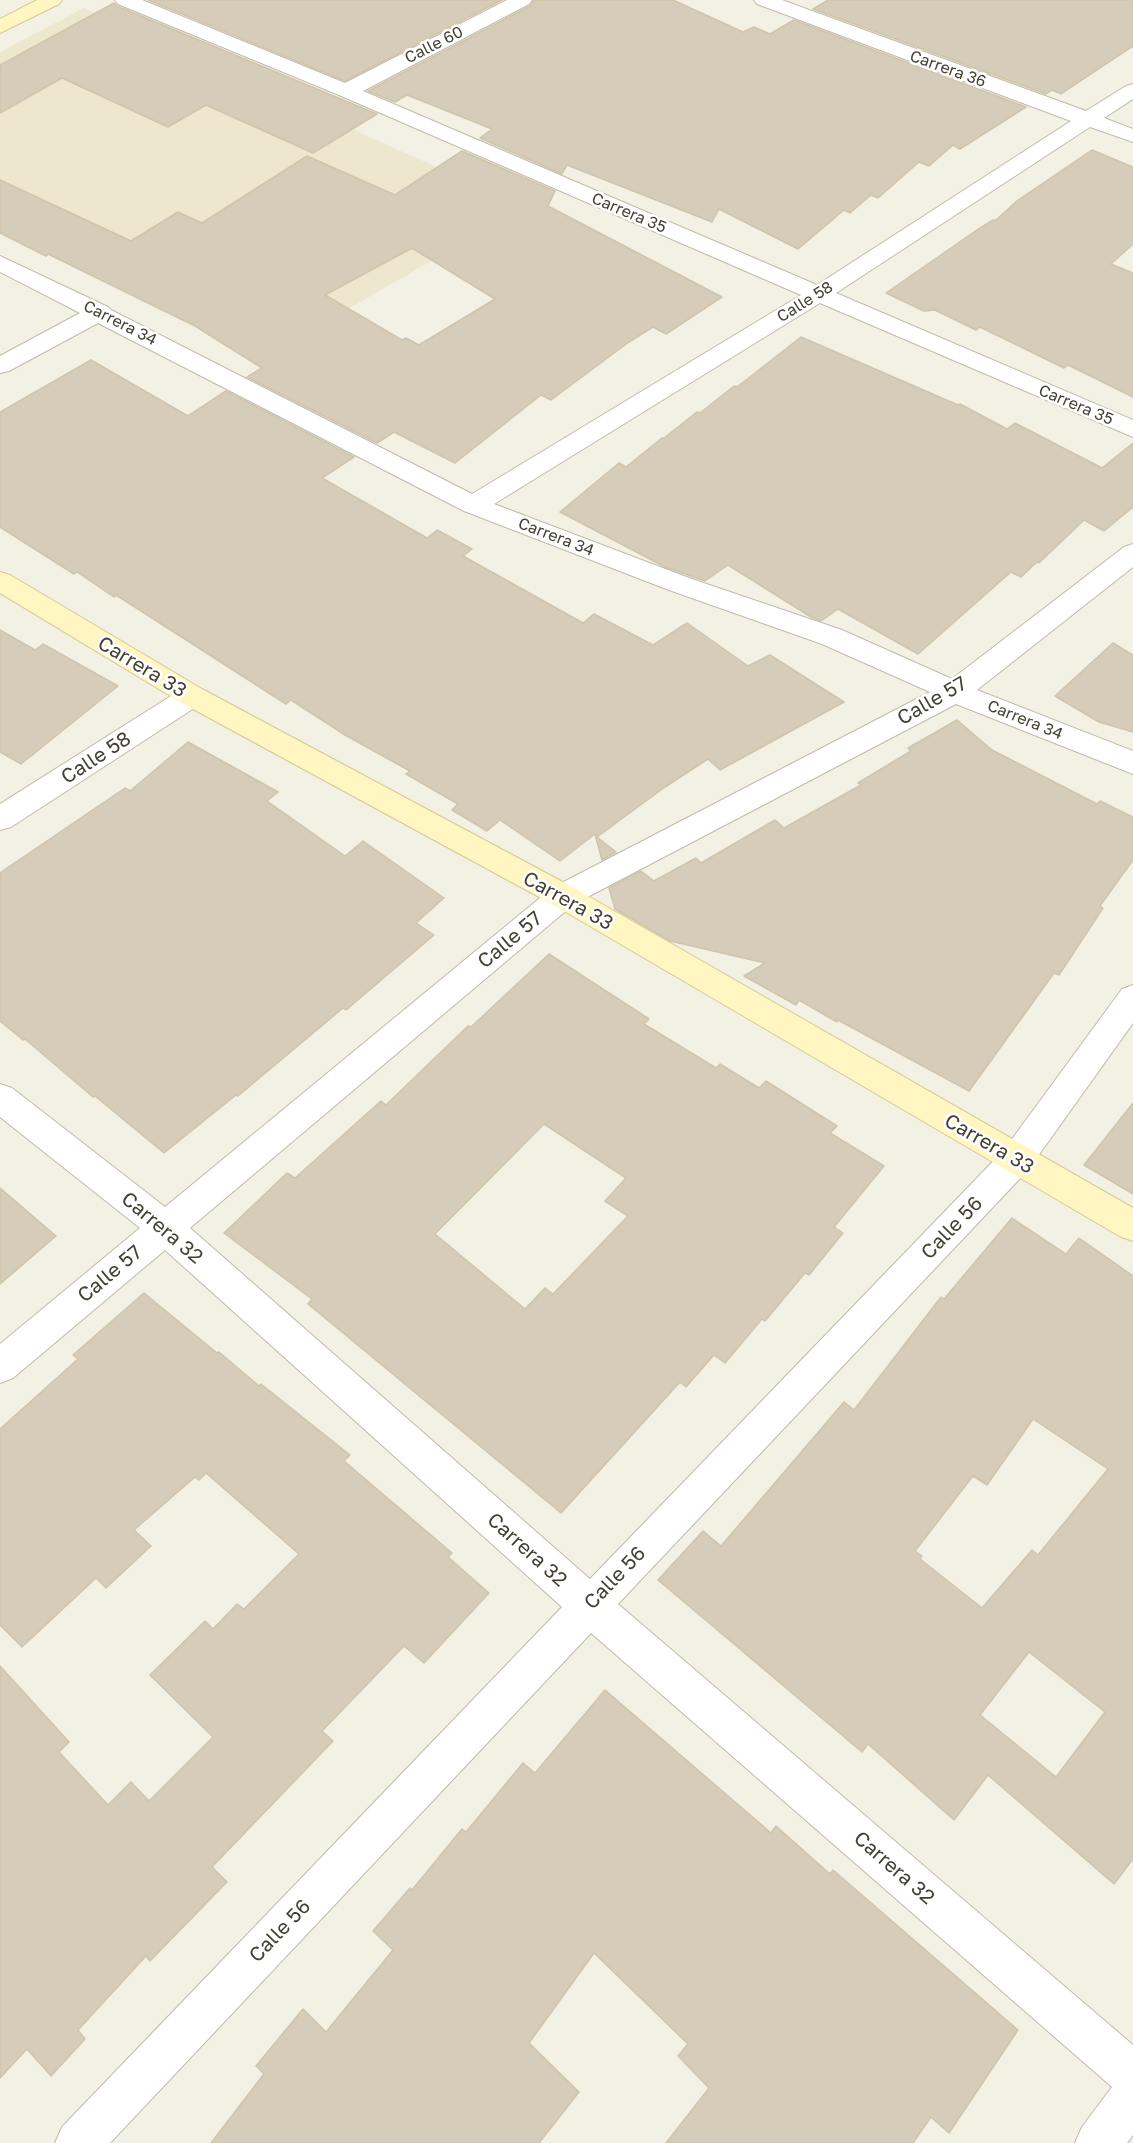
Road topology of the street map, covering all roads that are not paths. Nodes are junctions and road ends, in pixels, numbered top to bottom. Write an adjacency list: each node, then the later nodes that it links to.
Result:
1 (52, 0): 5 (street)
2 (124, 0): 7 (street, Carrera 35)
3 (522, 0): 7 (street, Calle 60)
4 (764, 0): 8 (street, Carrera 36)
5 (0, 27)
6 (1133, 90): 8 (street, Calle 58)
7 (346, 91): 11 (street, Carrera 35)
8 (1088, 121): 9 (street, Carrera 36); 11 (street, Calle 58)
9 (1133, 136)
10 (0, 263): 12 (street, Carrera 34)
11 (818, 295): 14 (street, Carrera 35); 15 (street, Calle 58)
12 (100, 312): 13 (street); 15 (street, Carrera 34)
13 (0, 366)
14 (1133, 429)
15 (473, 505): 18 (street, Carrera 34)
16 (1133, 553): 18 (street, Calle 57)
17 (0, 581): 19 (street, Carrera 33)
18 (955, 692): 20 (street, Carrera 34); 22 (street, Calle 57)
19 (192, 696): 21 (street, Calle 58); 22 (street, Carrera 33)
20 (1133, 763)
21 (0, 819)
22 (562, 896): 25 (street, Carrera 33); 27 (street, Calle 57)
23 (1133, 998): 25 (street, Calle 56)
24 (0, 1098): 27 (street, Carrera 32)
25 (1016, 1160): 26 (street, Carrera 33); 29 (street, Calle 56)
26 (1133, 1226)
27 (165, 1228): 28 (street, Calle 57); 29 (street, Carrera 32)
28 (0, 1366)
29 (590, 1605): 30 (street, Carrera 32); 32 (street, Calle 56)
30 (1133, 2075)
31 (1133, 2097): 33 (street)
32 (78, 2143)
33 (1098, 2143)

